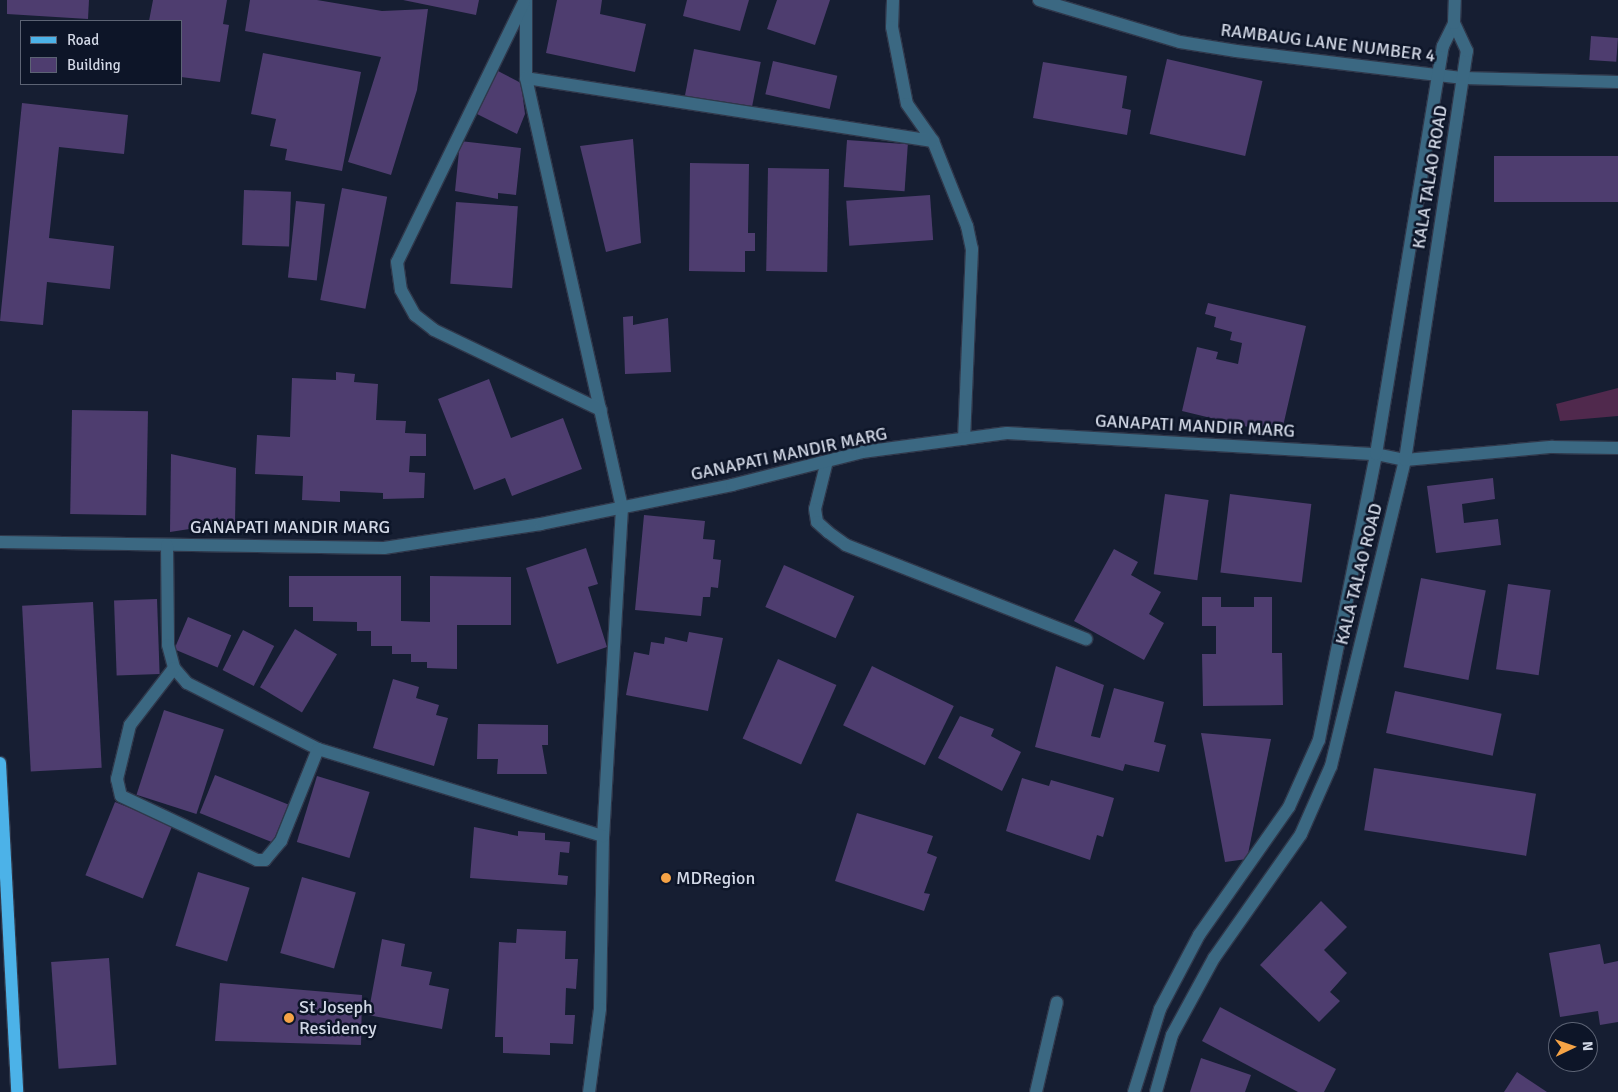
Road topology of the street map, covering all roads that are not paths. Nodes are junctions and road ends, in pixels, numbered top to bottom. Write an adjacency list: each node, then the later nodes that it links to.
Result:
1 (526, 0): 7 (street); 11 (street)
2 (893, 0): 10 (street)
3 (1039, 0): 6 (street, RAMBAUG LANE NUMBER 4)
4 (1455, 0): 5 (street, KALA TALAO ROAD)
5 (1454, 23): 6 (street, KALA TALAO ROAD); 8 (street, KALA TALAO ROAD)
6 (1438, 73): 8 (street, RAMBAUG LANE NUMBER 4); 14 (street, KALA TALAO ROAD)
7 (526, 78): 10 (street); 11 (street)
8 (1463, 78): 9 (street, RAMBAUG LANE NUMBER 4); 15 (street, KALA TALAO ROAD)
9 (1618, 82)
10 (933, 141): 12 (street)
11 (601, 410): 17 (street)
12 (964, 439): 14 (street, GANAPATI MANDIR MARG); 16 (street, GANAPATI MANDIR MARG)
13 (1618, 448): 15 (street, GANAPATI MANDIR MARG)
14 (1376, 454): 15 (street, GANAPATI MANDIR MARG); 29 (street, KALA TALAO ROAD)
15 (1405, 460): 30 (street, KALA TALAO ROAD)
16 (827, 461): 17 (street, GANAPATI MANDIR MARG); 20 (street)
17 (622, 508): 19 (street, GANAPATI MANDIR MARG); 24 (street)
18 (0, 542): 19 (street, GANAPATI MANDIR MARG)
19 (167, 544): 21 (street)
20 (1086, 639)
21 (174, 668): 22 (street); 22 (street)
22 (318, 750): 24 (street)
23 (0, 763): 26 (main road)
24 (603, 836): 27 (street)
25 (1056, 1002): 28 (street)
26 (17, 1092)
27 (589, 1092)
28 (1036, 1092)
29 (1134, 1092)
30 (1156, 1092)

